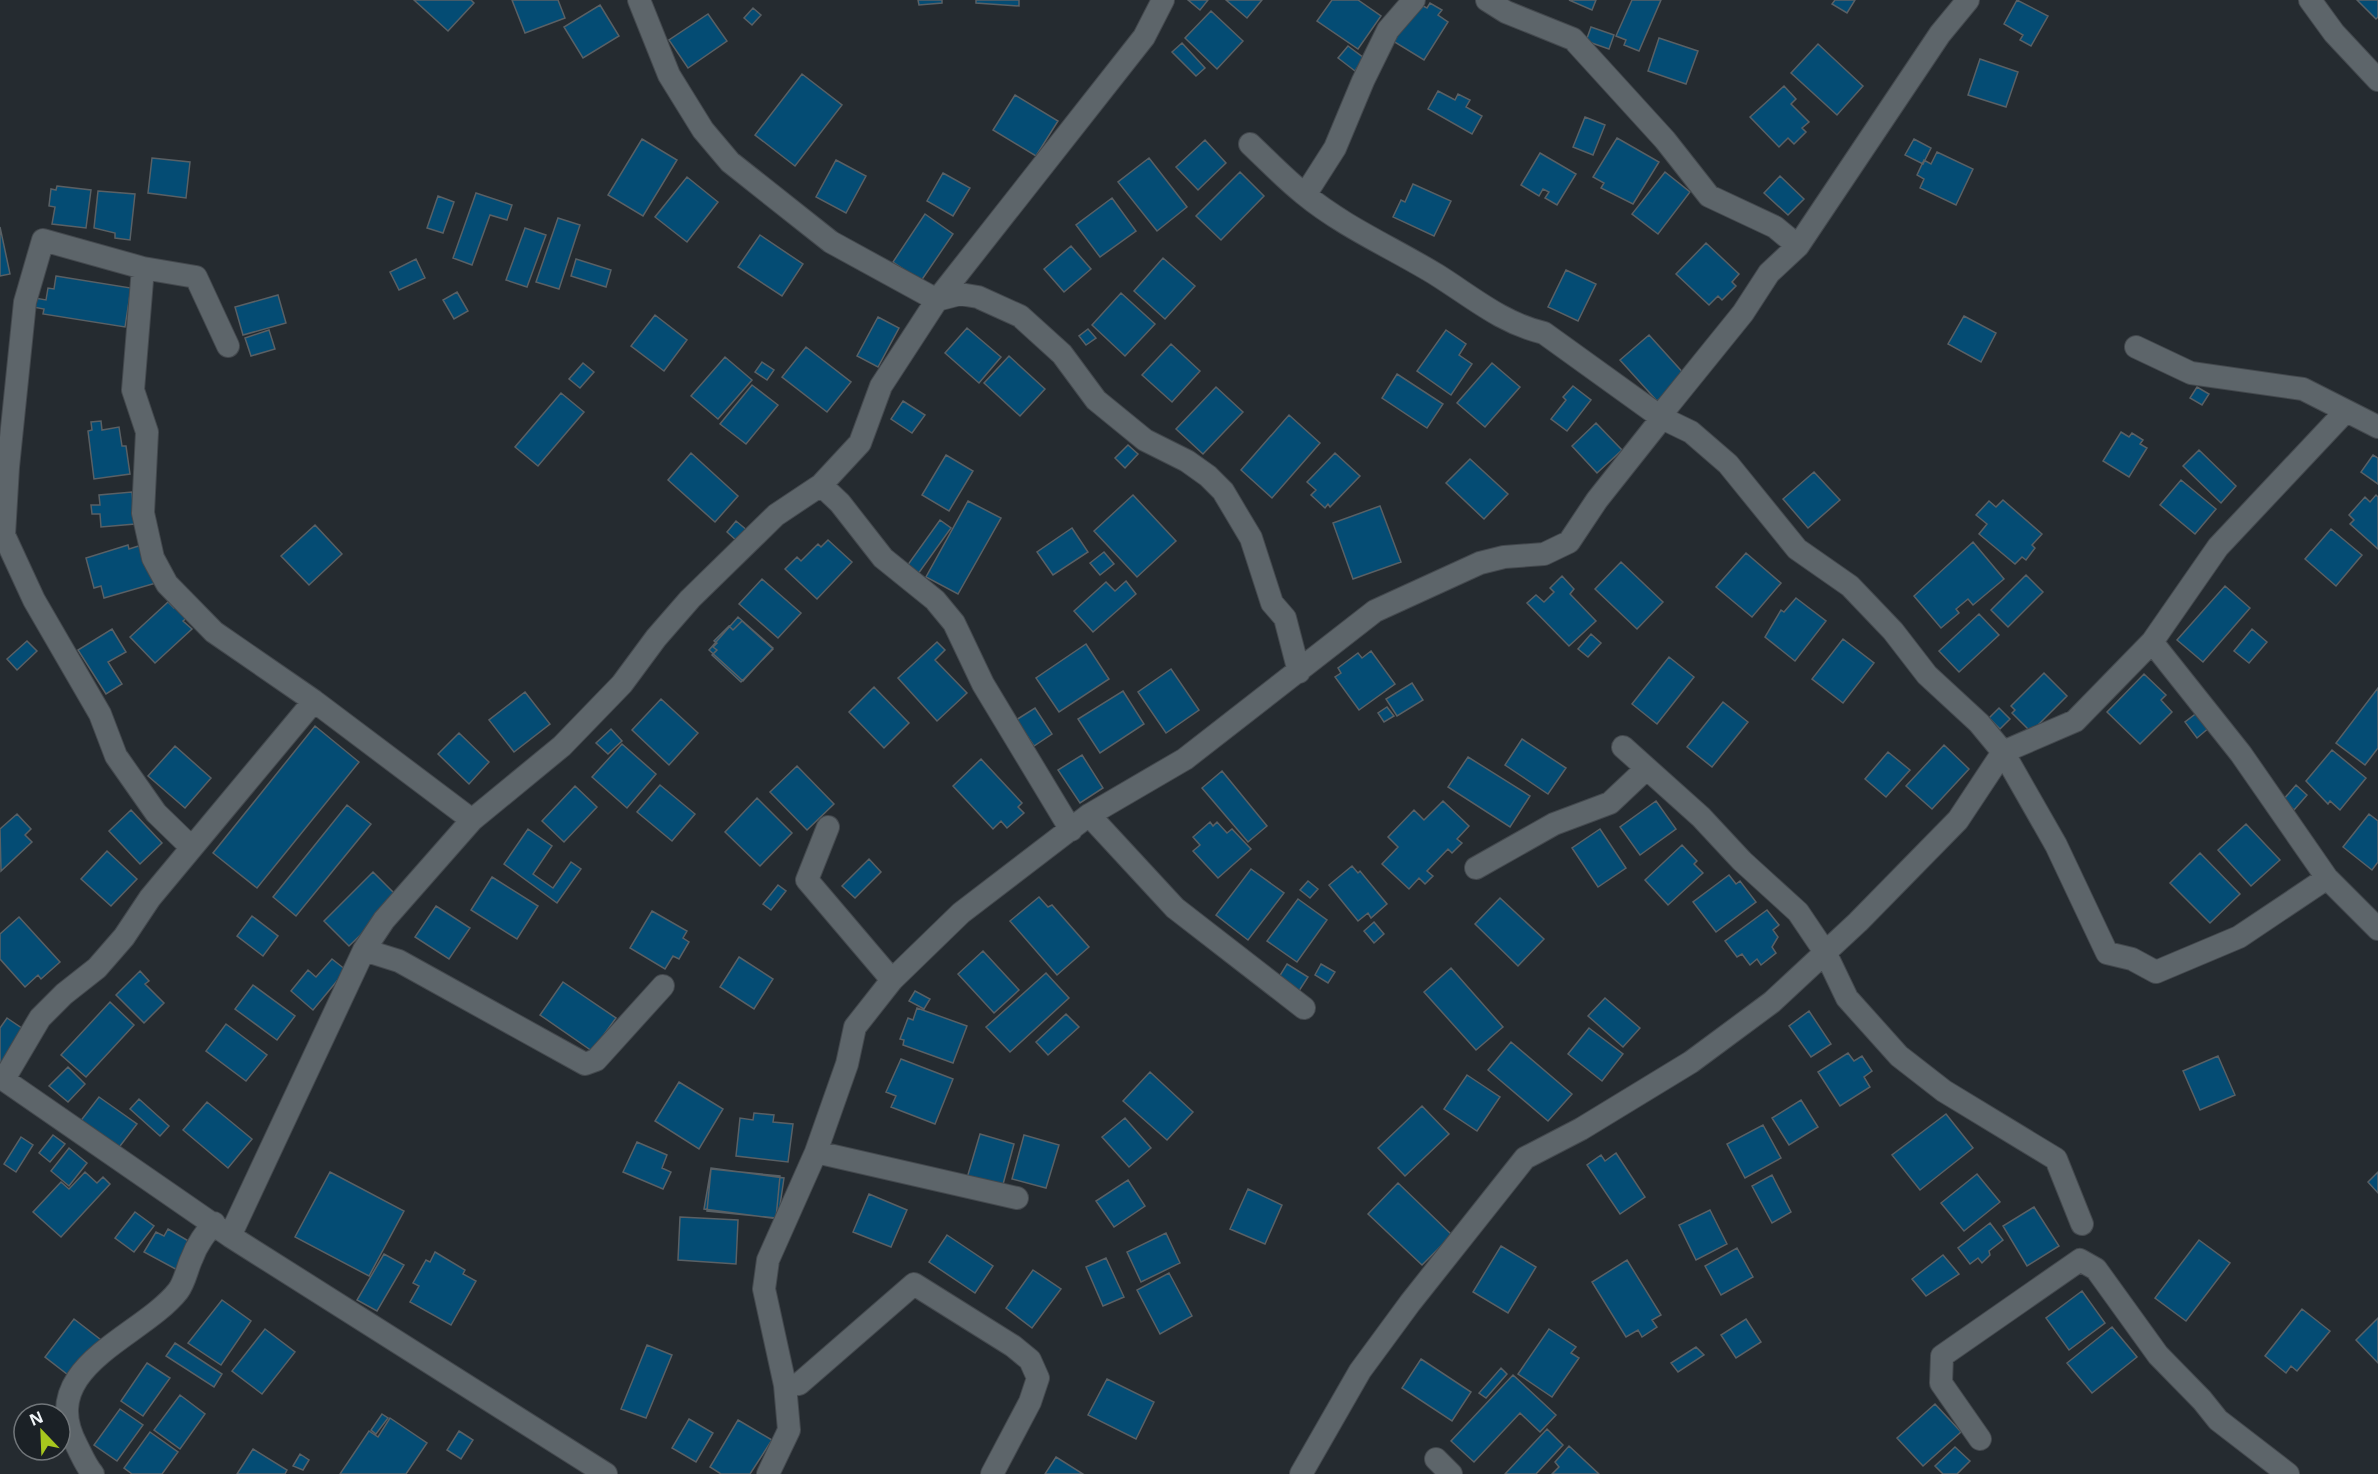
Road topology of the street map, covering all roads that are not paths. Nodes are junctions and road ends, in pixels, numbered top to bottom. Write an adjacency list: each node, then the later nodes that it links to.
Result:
1 (639, 0): 12 (street)
2 (1163, 0): 12 (street)
3 (1414, 0): 9 (street)
4 (1486, 0): 10 (street)
5 (1968, 0): 10 (street)
6 (2310, 0): 7 (street)
7 (2378, 80)
8 (1250, 144): 9 (street)
9 (1305, 195): 16 (street)
10 (1798, 246): 16 (street)
11 (143, 268): 13 (street); 22 (street); 30 (street)
12 (937, 300): 18 (street); 21 (street)
13 (228, 345)
14 (2136, 347): 15 (street)
15 (2345, 412): 17 (street); 20 (street)
16 (1662, 418): 21 (street); 24 (street)
17 (2378, 427)
18 (821, 485): 27 (street); 29 (street)
19 (688, 620): 27 (street)
20 (2152, 642): 24 (street); 32 (street)
21 (1299, 672): 26 (street)
22 (314, 701): 27 (street); 30 (street)
23 (1623, 747): 25 (street)
24 (2004, 752): 32 (street); 35 (street)
25 (1646, 769): 31 (street); 35 (street)
26 (1089, 815): 29 (street); 38 (street)
27 (475, 823): 34 (street)
28 (828, 827): 36 (street)
29 (1071, 830): 36 (street)
30 (191, 847): 39 (street)
31 (1476, 868)
32 (2327, 878): 33 (street)
33 (2378, 929)
34 (364, 950): 37 (street); 43 (street)
35 (1825, 952): 42 (street); 50 (street)
36 (892, 980): 40 (street)
37 (663, 986)
38 (1304, 1008)
39 (2, 1078): 43 (street)
40 (816, 1152): 41 (street); 44 (street)
41 (1017, 1198)
42 (2082, 1224)
43 (222, 1230): 46 (street); 47 (street)
44 (785, 1385): 48 (street); 49 (street)
45 (1980, 1439): 51 (street)
46 (90, 1473)
47 (606, 1474)
48 (768, 1474)
49 (992, 1474)
50 (1301, 1474)
51 (2288, 1474)

